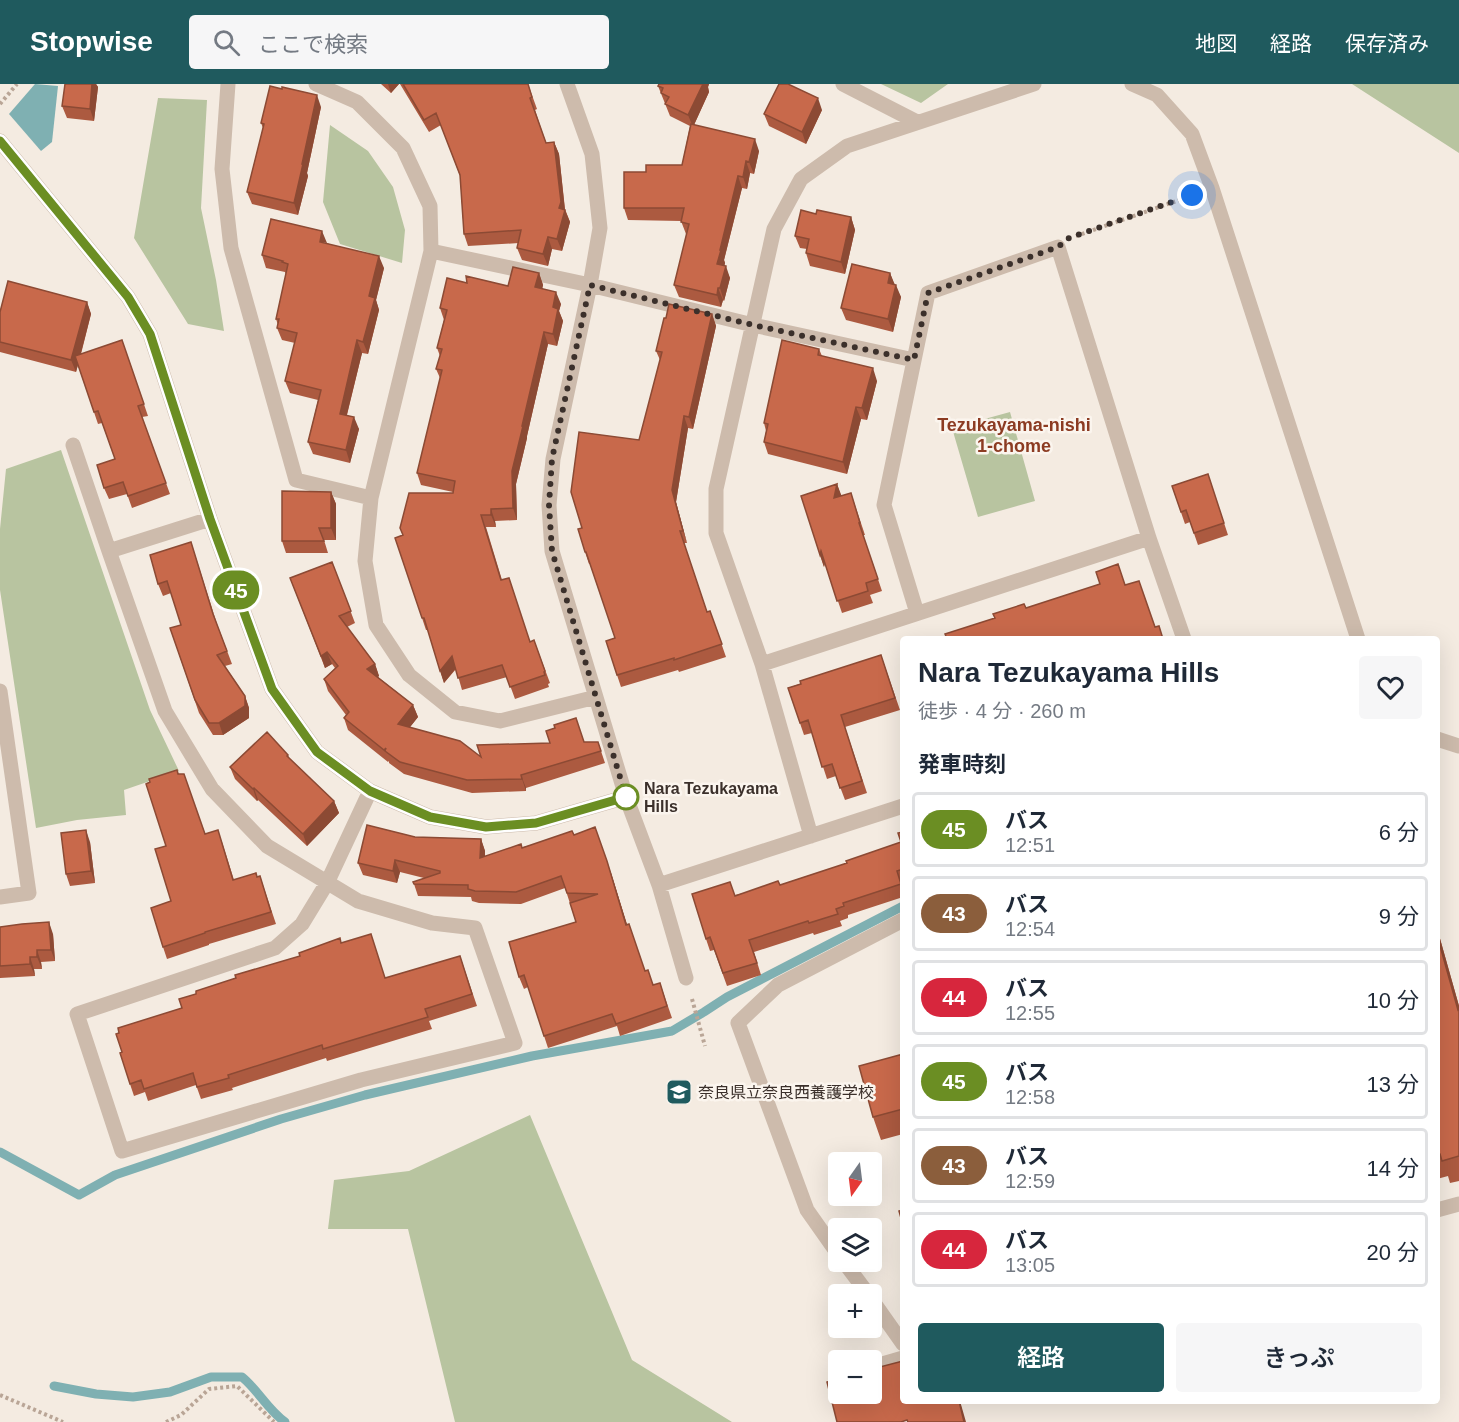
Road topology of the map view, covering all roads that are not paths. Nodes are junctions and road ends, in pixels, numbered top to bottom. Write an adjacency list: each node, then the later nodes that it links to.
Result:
1 (228, 84): 14 (street)
2 (316, 84): 9 (street)
3 (567, 84): 10 (street)
4 (843, 84): 7 (street)
5 (1034, 84): 7 (street)
6 (1132, 84): 20 (street)
7 (917, 122): 11 (street)
8 (0, 141): 15 (street)
9 (431, 251): 10 (street); 14 (street)
10 (590, 285): 11 (street); 23 (street)
11 (753, 325): 12 (street); 21 (street)
12 (914, 360): 16 (street); 18 (street)
13 (73, 445): 17 (street)
14 (371, 498): 23 (street)
15 (210, 519): 17 (street); 27 (street)
16 (1149, 538): 18 (street); 19 (street)
17 (109, 551): 31 (street)
18 (917, 614): 21 (street)
19 (1183, 636)
20 (1357, 636)
21 (762, 664): 30 (street)
22 (0, 691): 24 (street)
23 (596, 697): 28 (street)
24 (3, 723): 33 (street)
25 (1440, 740): 26 (street)
26 (1459, 746)
27 (370, 791): 28 (street); 31 (street)
28 (626, 797): 32 (street)
29 (900, 807): 30 (street)
30 (811, 836): 32 (street)
31 (327, 883): 31 (street)
32 (658, 885): 35 (street)
33 (0, 897)
34 (900, 922): 38 (street)
35 (686, 978)
36 (1459, 1204): 37 (street)
37 (1440, 1209)
38 (828, 1240)
39 (882, 1314): 40 (street)
40 (900, 1340)
41 (900, 1359): 42 (street)
42 (882, 1364)

